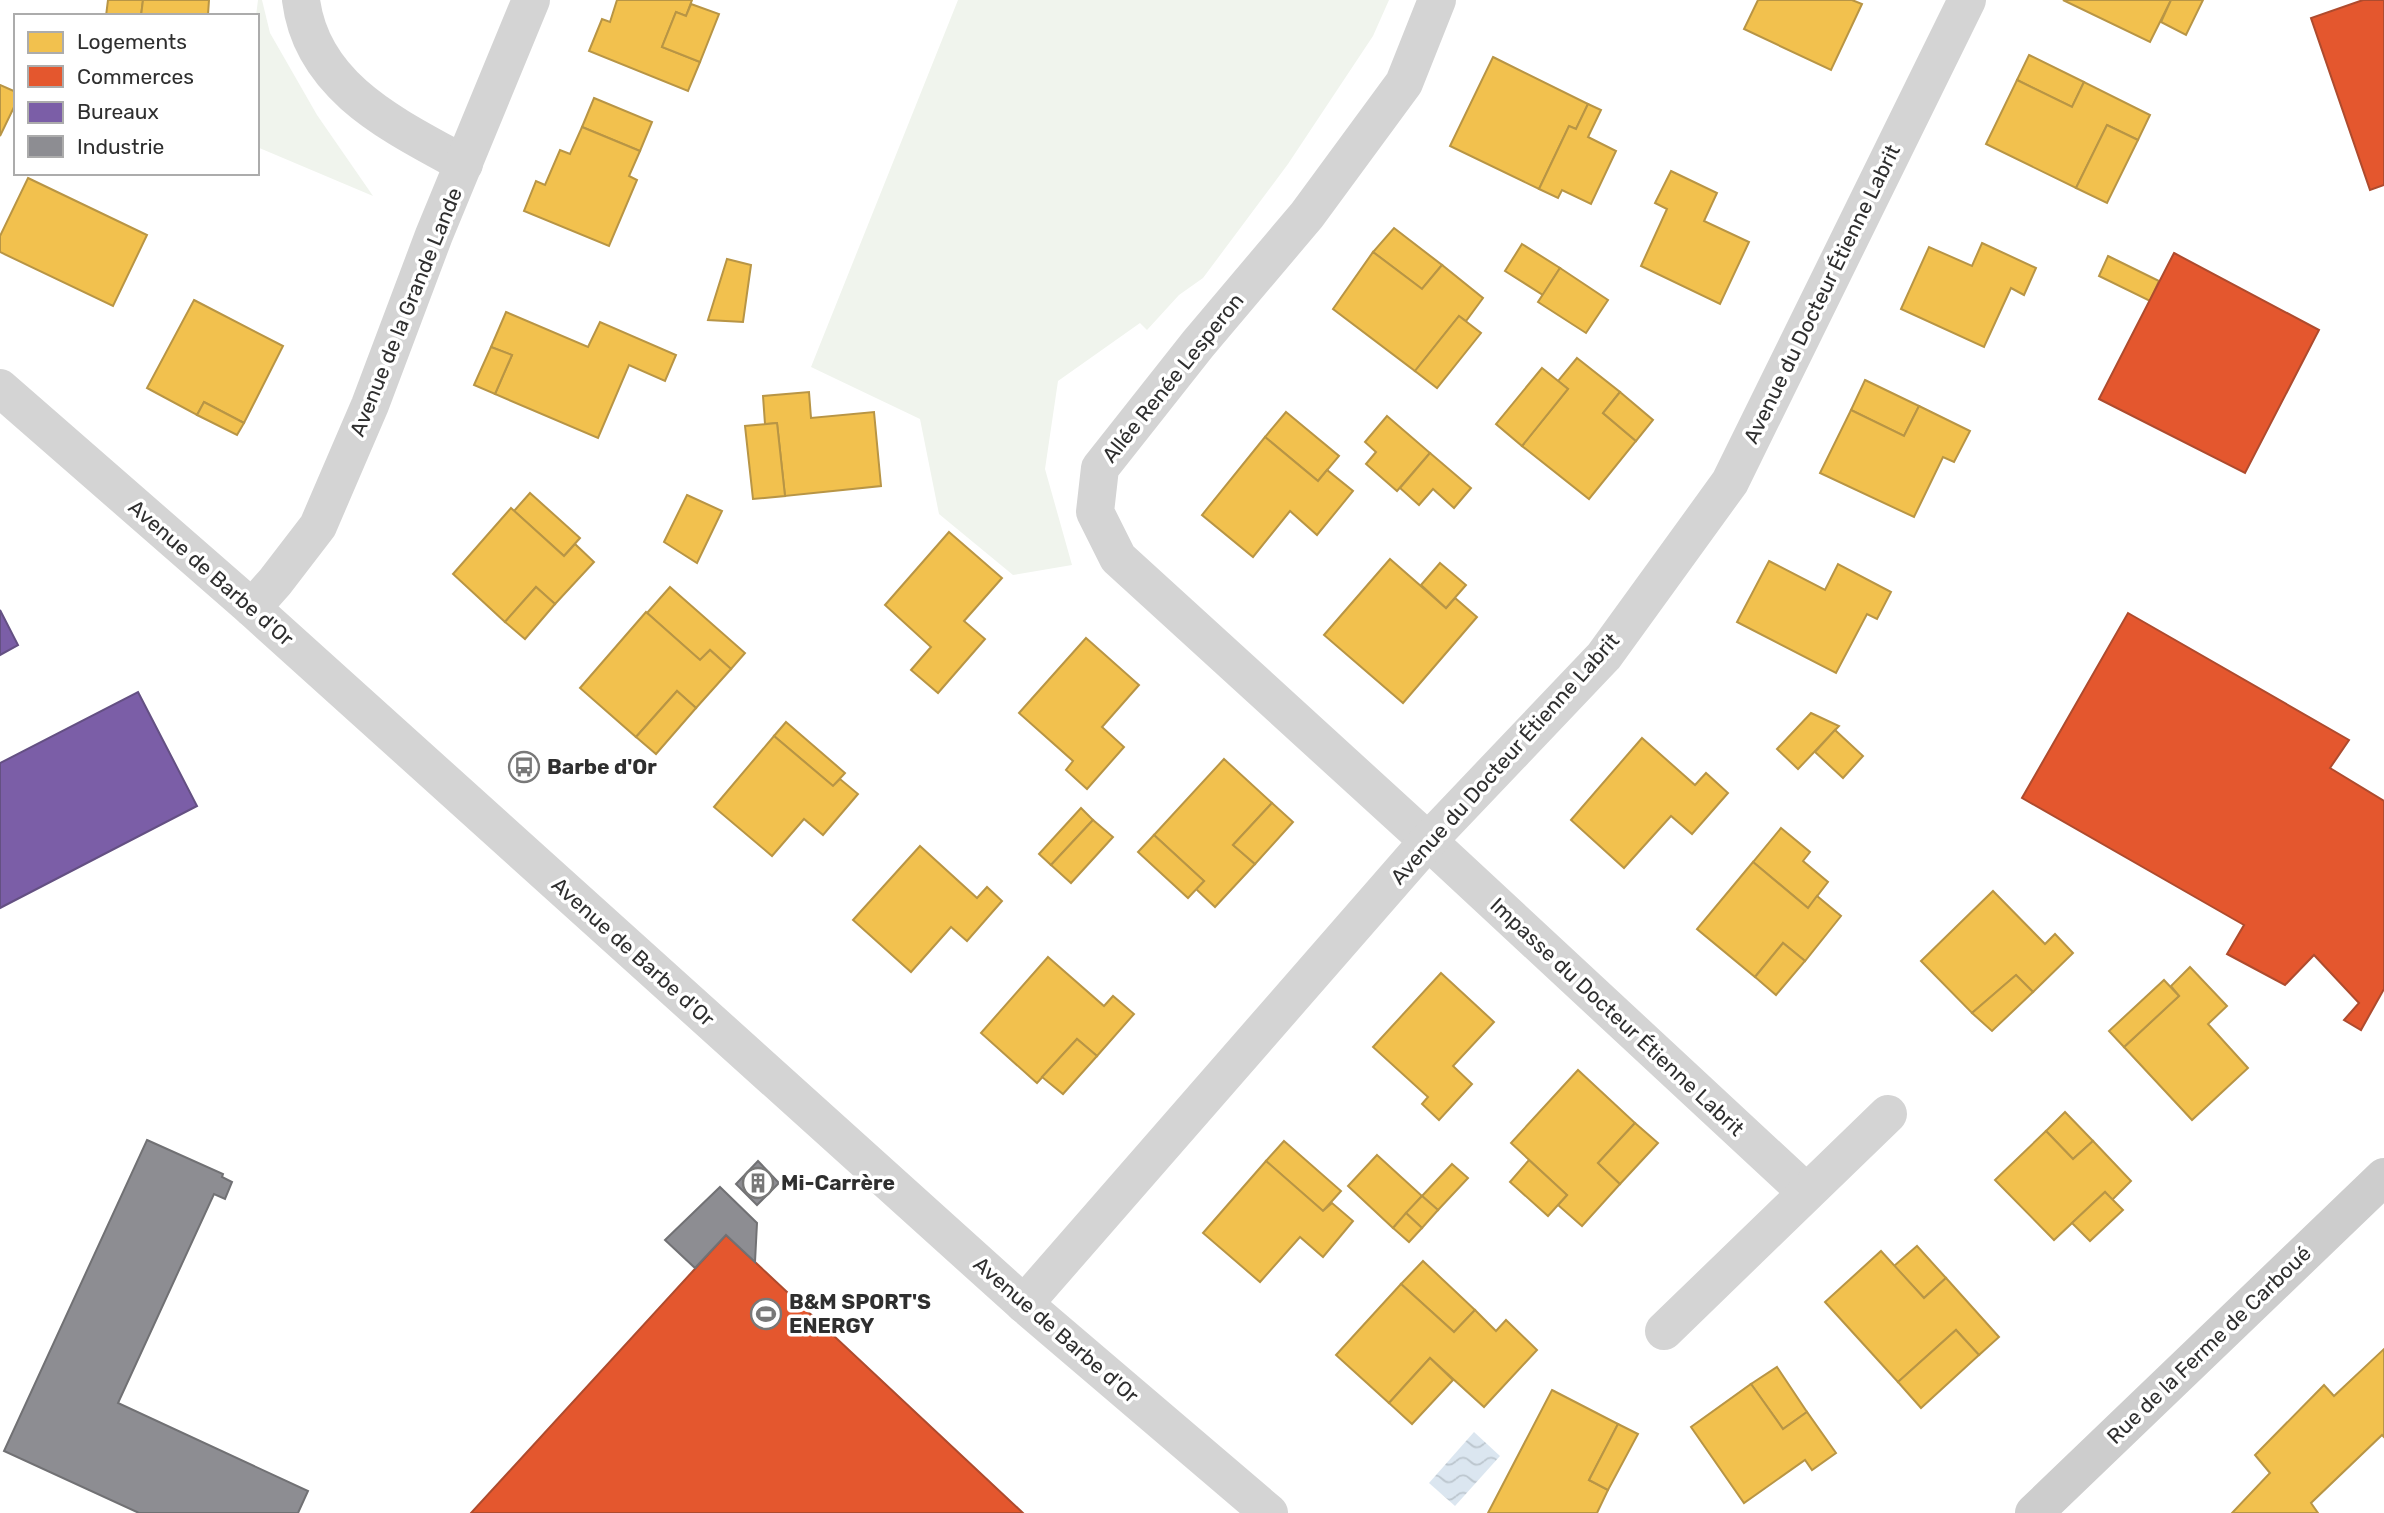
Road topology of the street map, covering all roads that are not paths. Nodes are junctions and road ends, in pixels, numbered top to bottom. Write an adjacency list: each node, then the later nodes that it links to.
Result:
1 (301, 0): 5 (street)
2 (531, 0): 5 (street, Avenue de la Grande Lande)
3 (1437, 0): 8 (street, Allée Renée Lesperon)
4 (1967, 0): 8 (street, Avenue du Docteur Étienne Labrit)
5 (464, 164): 7 (street, Avenue de la Grande Lande)
6 (0, 388): 7 (street, Avenue de Barbe d'Or)
7 (252, 608): 12 (street, Avenue de Barbe d'Or)
8 (1428, 841): 11 (street, Impasse du Docteur Étienne Labrit); 12 (street, Avenue du Docteur Étienne Labrit)
9 (1888, 1114): 11 (street)
10 (2384, 1177): 15 (street, Rue de la Ferme de Carboué)
11 (1806, 1192): 13 (street)
12 (1024, 1304): 14 (street, Avenue de Barbe d'Or)
13 (1664, 1331)
14 (1269, 1513)
15 (2034, 1513)

